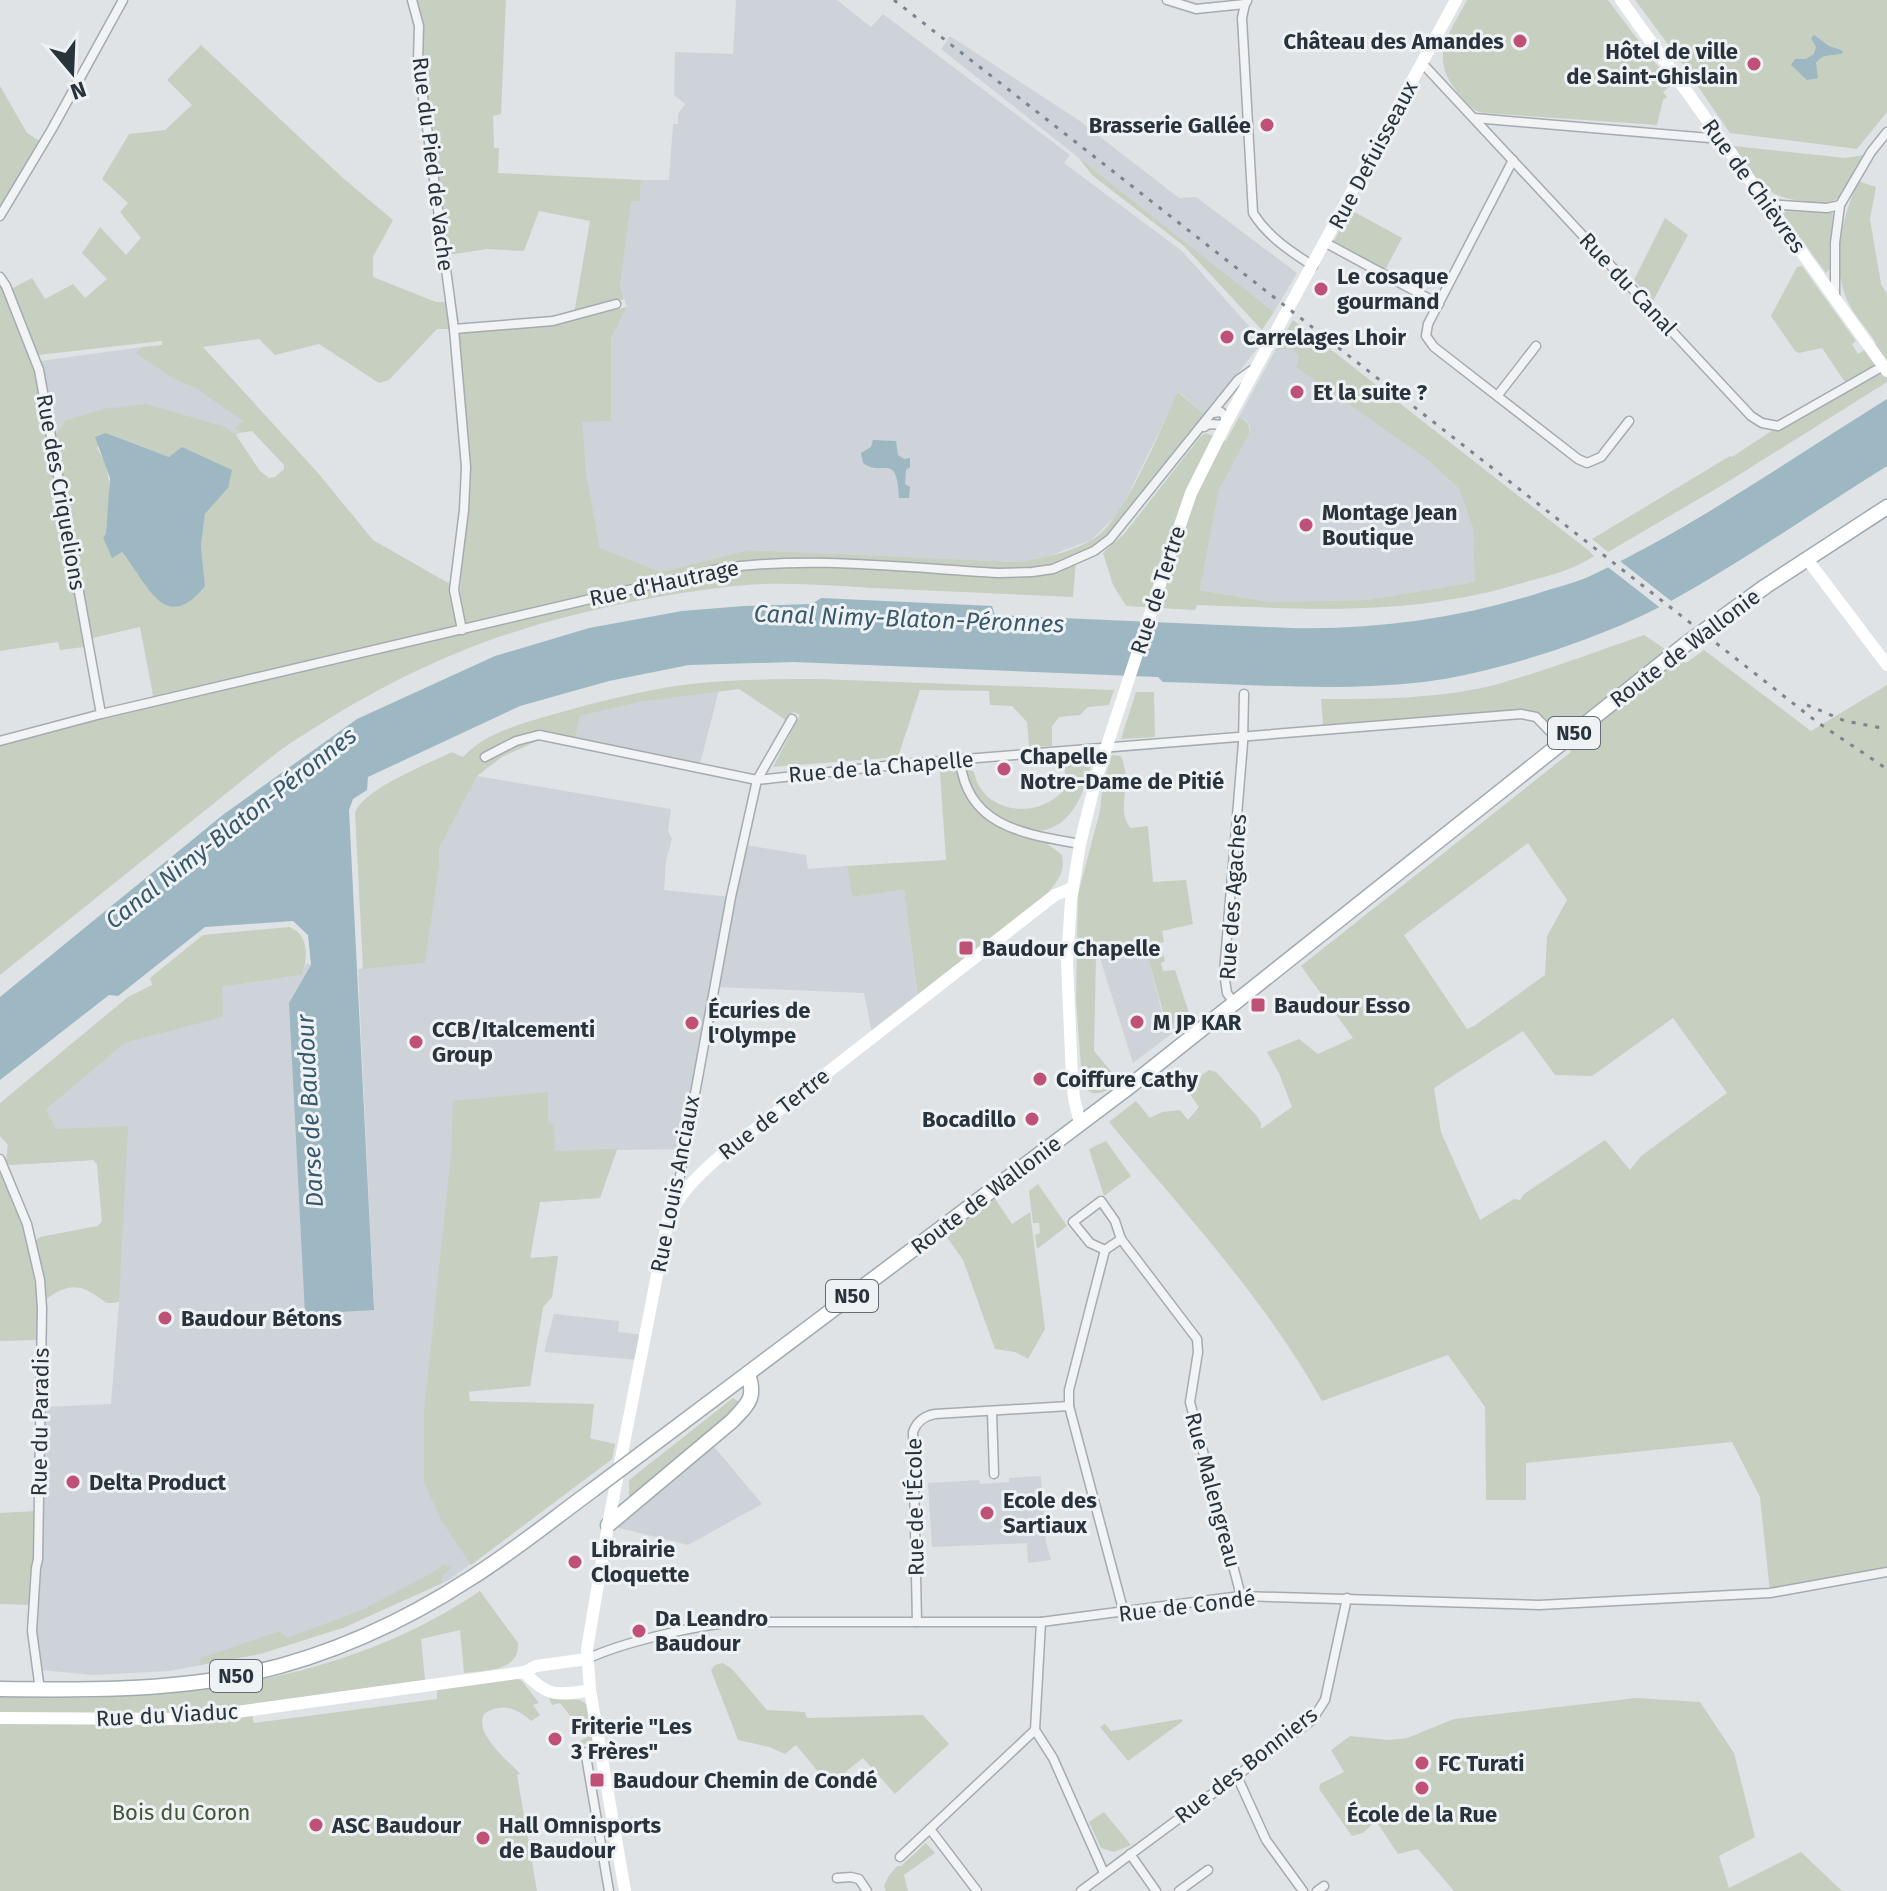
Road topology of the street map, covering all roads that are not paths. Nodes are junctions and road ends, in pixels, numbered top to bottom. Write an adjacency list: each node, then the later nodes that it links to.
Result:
1 (123, 0): 14 (street)
2 (412, 0): 22 (street, Rue du Pied de Vache)
3 (1167, 0): 6 (street)
4 (1456, 0): 7 (street, Rue Defuisseaux)
5 (1621, 0): 10 (street, Rue de Chièvres)
6 (1246, 2): 16 (street)
7 (1422, 63): 8 (street, Rue du Canal); 15 (street, Rue Defuisseaux)
8 (1473, 118): 10 (street); 11 (street, Rue du Canal)
9 (1887, 132): 13 (street)
10 (1721, 139): 12 (street, Rue de Chièvres)
11 (1513, 160): 20 (street); 24 (street, Rue du Canal)
12 (1767, 204): 13 (street); 18 (street, Rue de Chièvres)
13 (1840, 205): 18 (street)
14 (0, 216)
15 (1326, 243): 16 (street, Rue Defuisseaux); 20 (street)
16 (1313, 266): 21 (street, Rue Defuisseaux)
17 (0, 277): 37 (street, Rue des Criquelions)
18 (1835, 298): 26 (street, Rue de Chièvres, bridge)
19 (616, 304): 22 (street)
20 (1439, 304): 27 (street)
21 (1290, 310): 25 (street, Rue de Tertre)
22 (454, 329): 34 (street, Rue du Pied de Vache)
23 (1536, 346): 27 (street)
24 (1887, 364)
25 (1256, 367): 28 (street, Rue d'Hautrage); 30 (street, Rue de Tertre)
26 (1887, 371)
27 (1498, 395): 29 (street)
28 (1213, 413): 30 (street); 31 (street, Rue d'Hautrage)
29 (1629, 421)
30 (1225, 425): 31 (street); 45 (street, Rue de Tertre, bridge)
31 (1200, 429): 34 (street, Rue d'Hautrage)
32 (1887, 507): 33 (main road, Route de Wallonie / N50)
33 (1807, 559): 35 (street); 41 (main road, Route de Wallonie / N50)
34 (462, 630): 37 (street, Rue d'Hautrage)
35 (1887, 665)
36 (1244, 694): 39 (street, Rue des Agaches)
37 (101, 714): 40 (street, Rue d'Hautrage)
38 (792, 719): 44 (street, Rue Louis Anciaux)
39 (1243, 736): 41 (street, Rue de la Chapelle); 43 (street, Rue de la Chapelle); 47 (street, Rue des Agaches)
40 (0, 741)
41 (1561, 743): 47 (main road, Route de Wallonie / N50)
42 (485, 757): 44 (street, Rue de la Chapelle)
43 (960, 759): 44 (street, Rue de la Chapelle); 45 (street)
44 (757, 780): 50 (street, Rue Louis Anciaux)
45 (1080, 844): 46 (street, Rue de Tertre)
46 (1072, 888): 48 (street, Rue de Tertre); 50 (street, Rue de Tertre)
47 (1234, 1003): 48 (main road, Route de Wallonie / N50)
48 (1080, 1124): 53 (main road, Route de Wallonie / N50)
49 (0, 1159): 67 (street, Rue du Paradis)
50 (674, 1204): 57 (street, Rue Louis Anciaux)
51 (1121, 1239): 52 (street); 52 (street, Rue Malengreau); 59 (street, Rue Malengreau)
52 (1105, 1250): 54 (street)
53 (748, 1374): 57 (main road); 67 (main road, Route de Wallonie / N50, bridge)
54 (1069, 1406): 55 (street, Rue de l'École); 61 (street)
55 (992, 1412): 56 (street); 62 (street, Rue de l'École)
56 (994, 1474)
57 (608, 1525): 64 (street, Rue Louis Anciaux)
58 (1887, 1572): 60 (street, Rue de Condé)
59 (1241, 1596): 60 (street, Rue de Condé); 61 (street, Rue de Condé)
60 (1347, 1598): 72 (street, Rue des Bonniers)
61 (1124, 1613): 63 (street, Rue de Condé)
62 (917, 1622): 63 (street, Rue de Condé); 64 (street, Rue de Condé)
63 (1041, 1622): 70 (street)
64 (587, 1659): 65 (street, Rue du Viaduc); 68 (street, Rue Louis Anciaux)
65 (524, 1672): 68 (street); 69 (street, Rue du Viaduc)
66 (0, 1689): 67 (main road, Route de Wallonie / N50)
67 (40, 1690)
68 (590, 1690): 71 (street, Rue Louis Anciaux)
69 (0, 1718)
70 (1035, 1730): 73 (street); 77 (street)
71 (601, 1748): 79 (street); 80 (street, Rue Louis Anciaux)
72 (1236, 1774): 74 (street, Rue des Bonniers); 86 (street)
73 (930, 1829): 75 (street); 82 (street)
74 (1130, 1854): 77 (street, Rue des Bonniers); 84 (street)
75 (900, 1857)
76 (1208, 1870): 85 (street)
77 (1104, 1873): 83 (street, Rue des Bonniers)
78 (837, 1878): 81 (street)
79 (609, 1891)
80 (625, 1891)
81 (867, 1891)
82 (977, 1891)
83 (1081, 1891)
84 (1156, 1891)
85 (1179, 1891)
86 (1303, 1891)

